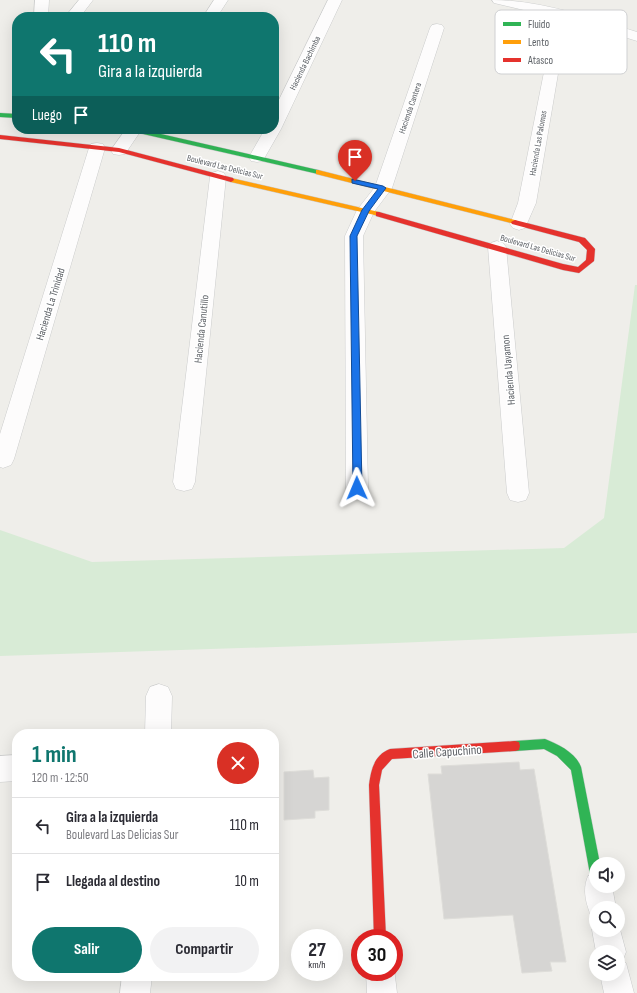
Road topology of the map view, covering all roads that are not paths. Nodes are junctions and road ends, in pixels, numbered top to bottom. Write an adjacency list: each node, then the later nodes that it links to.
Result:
1 (42, 0): 7 (street)
2 (86, 0): 8 (street)
3 (221, 0): 9 (street)
4 (335, 0): 16 (street, Hacienda Bachimba)
5 (499, 0): 6 (street)
6 (541, 10)
7 (41, 12)
8 (76, 12)
9 (213, 12)
10 (437, 28): 25 (street, Hacienda Cantera)
11 (627, 34): 12 (street)
12 (637, 37)
13 (551, 74): 27 (street, Hacienda Las Palomas)
14 (0, 115): 15 (street)
15 (12, 116)
16 (279, 116)
17 (130, 134): 22 (street)
18 (155, 134): 23 (street, Boulevard Las Delicias Sur)
19 (270, 134): 23 (street, Hacienda Bachimba)
20 (0, 137): 21 (street, Boulevard Las Delicias Sur)
21 (97, 148): 22 (street, Boulevard Las Delicias Sur); 29 (street, Hacienda La Trinidad)
22 (119, 150): 24 (street, Boulevard Las Delicias Sur)
23 (257, 157): 25 (street, Boulevard Las Delicias Sur)
24 (218, 177): 26 (street, Boulevard Las Delicias Sur); 30 (street, Hacienda Canutillo)
25 (383, 188): 26 (street, Hacienda Cantera); 27 (street, Boulevard Las Delicias Sur)
26 (366, 210): 28 (street, Boulevard Las Delicias Sur); 31 (street, Hacienda Cantera)
27 (519, 224): 28 (street, Boulevard Las Delicias Sur)
28 (497, 247): 32 (street, Hacienda Uayamon)
29 (3, 460)
30 (184, 482)
31 (357, 488)
32 (518, 493)
33 (159, 696): 34 (street)
34 (158, 729)
35 (12, 768): 36 (street)
36 (0, 769)
37 (593, 857): 38 (street, Calle Capuchino)
38 (380, 929)
39 (136, 981): 42 (street)
40 (381, 981): 43 (street)
41 (616, 981): 44 (street)
42 (135, 993)
43 (382, 993)
44 (619, 993)

